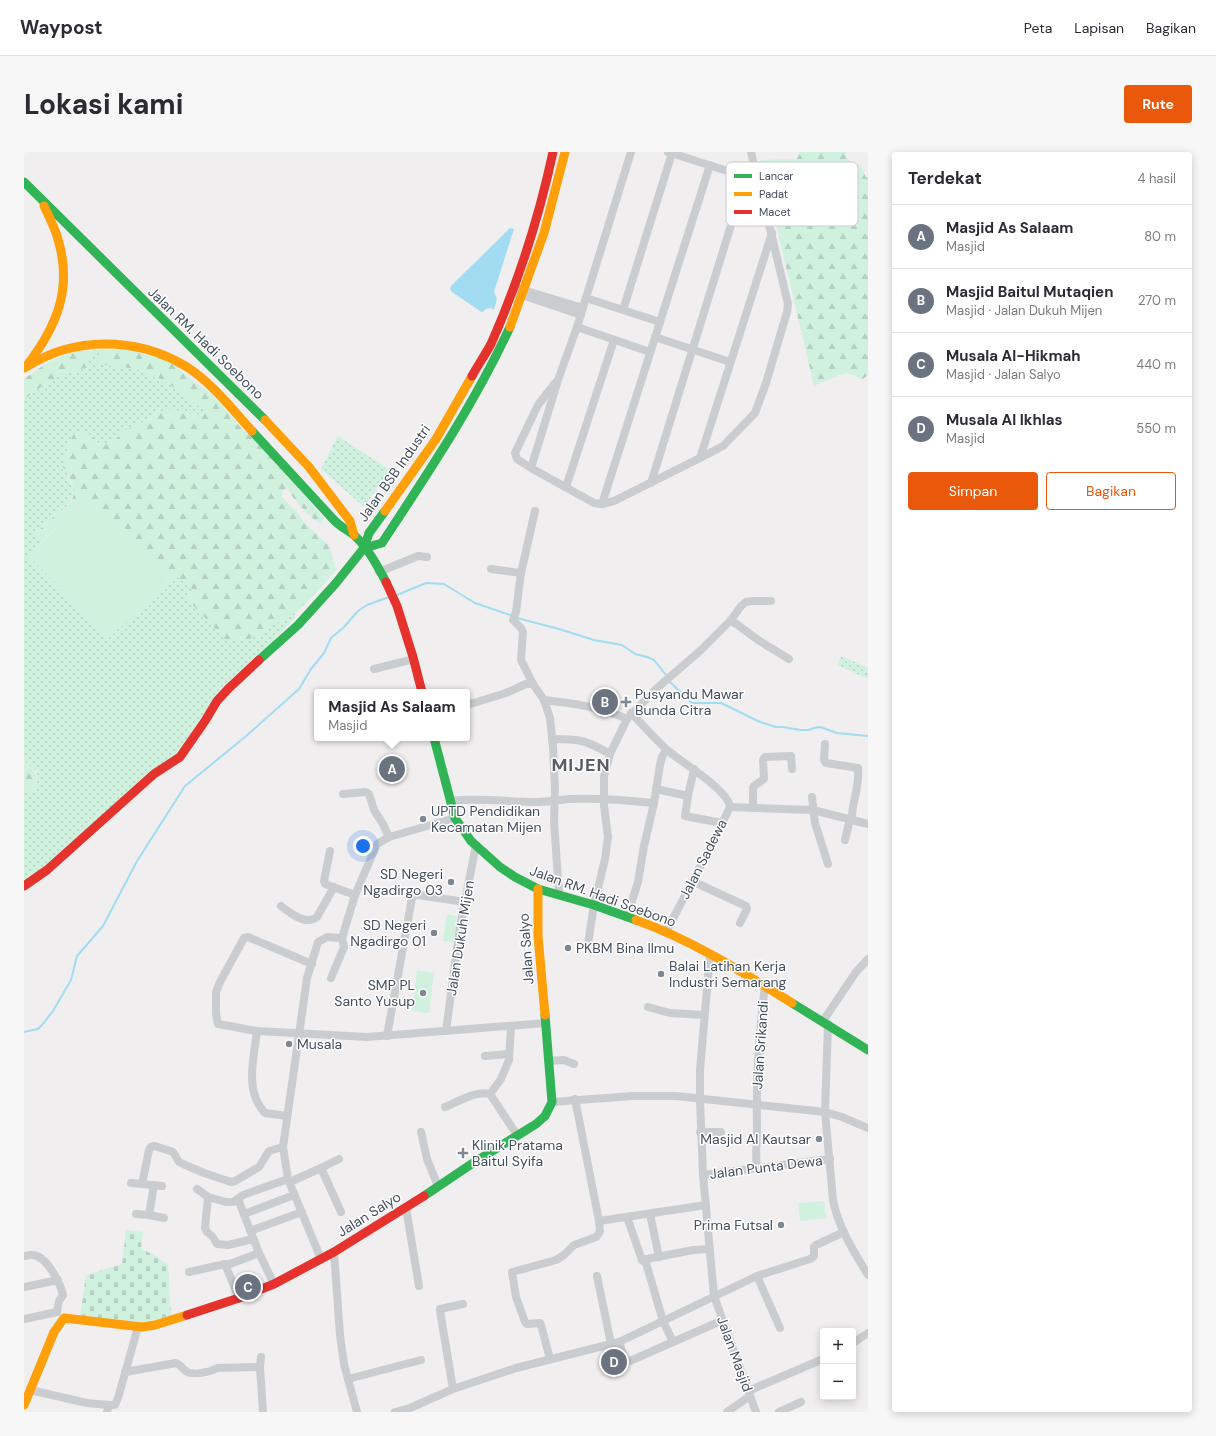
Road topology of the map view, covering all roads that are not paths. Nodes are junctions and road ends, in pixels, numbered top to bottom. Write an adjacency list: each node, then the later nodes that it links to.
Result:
1 (553, 152): 14 (main road, Jalan BSB Industri)
2 (565, 152): 15 (main road, Jalan BSB Industri)
3 (631, 152): 16 (street)
4 (750, 152): 6 (street)
5 (670, 153): 7 (street); 17 (street)
6 (753, 162)
7 (710, 165): 8 (street); 19 (street)
8 (726, 170)
9 (24, 182): 10 (main road, Jalan RM. Hadi Soebono)
10 (41, 200): 26 (main road); 34 (main road, Jalan RM. Hadi Soebono)
11 (731, 226): 23 (street)
12 (770, 226): 13 (street)
13 (772, 233): 25 (street); 28 (street)
14 (513, 289): 15 (street); 35 (main road, Jalan BSB Industri)
15 (523, 293): 18 (street); 35 (main road, Jalan BSB Industri)
16 (586, 298): 17 (street); 18 (street)
17 (623, 310): 19 (street)
18 (582, 312): 20 (street)
19 (660, 322): 21 (street)
20 (577, 327): 22 (street); 27 (street)
21 (655, 338): 23 (street); 24 (street)
22 (614, 340): 24 (street); 31 (street)
23 (693, 350): 25 (street); 30 (street)
24 (650, 352): 32 (street)
25 (730, 362): 28 (street)
26 (25, 367): 34 (main road, Jalan RM. Hadi Soebono)
27 (558, 380): 29 (street); 29 (street)
28 (700, 458): 30 (street)
29 (531, 468): 31 (street)
30 (651, 483): 32 (street)
31 (566, 487): 32 (street)
32 (602, 504)
33 (535, 510): 39 (street)
34 (354, 535): 35 (main road, Jalan RM. Hadi Soebono)
35 (364, 548): 38 (main road, Jalan RM. Hadi Soebono); 78 (main road)
36 (427, 557): 38 (street)
37 (491, 569): 39 (street)
38 (379, 572): 42 (main road, Jalan RM. Hadi Soebono)
39 (521, 574): 45 (street)
40 (771, 601): 41 (street)
41 (730, 620): 43 (street); 49 (street)
42 (414, 659): 44 (street); 46 (main road, Jalan RM. Hadi Soebono)
43 (789, 659)
44 (374, 669)
45 (533, 684): 47 (street); 48 (street)
46 (421, 689)
47 (544, 700): 49 (street); 50 (street)
48 (470, 704)
49 (629, 716): 53 (street); 54 (street)
50 (552, 739): 54 (street); 63 (street)
51 (435, 741): 62 (main road, Jalan RM. Hadi Soebono)
52 (825, 744): 69 (street)
53 (666, 750): 56 (street); 57 (street)
54 (610, 754): 61 (street)
55 (792, 769): 66 (street)
56 (694, 770): 59 (street); 65 (street)
57 (656, 789): 59 (street); 64 (street)
58 (343, 794): 72 (street)
59 (688, 796): 70 (street)
60 (812, 797): 67 (street)
61 (604, 799): 63 (street); 64 (street); 84 (street)
62 (450, 801): 63 (street); 68 (main road, Jalan RM. Hadi Soebono)
63 (554, 801): 81 (street)
64 (654, 803): 86 (street)
65 (730, 807): 66 (street); 70 (street, Jalan Sadewa)
66 (753, 808): 67 (street)
67 (813, 810): 69 (street); 76 (street)
68 (455, 818): 72 (street); 74 (main road, Jalan RM. Hadi Soebono)
69 (851, 819): 71 (street); 73 (street)
70 (722, 823): 77 (street, Jalan Sadewa)
71 (868, 824)
72 (388, 836): 82 (street)
73 (845, 840)
74 (476, 845): 80 (main road, Jalan RM. Hadi Soebono); 83 (street, Jalan Dukuh Mijen)
75 (330, 851): 79 (street)
76 (828, 864)
77 (692, 881): 87 (street); 88 (street, Jalan Sadewa)
78 (24, 886)
79 (334, 887): 82 (street); 85 (street)
80 (538, 889): 81 (main road, Jalan RM. Hadi Soebono); 98 (main road, Jalan Salyo)
81 (559, 894): 84 (main road, Jalan RM. Hadi Soebono)
82 (355, 895): 89 (street)
83 (465, 902): 102 (street, Jalan Dukuh Mijen); 104 (street)
84 (594, 905): 86 (main road, Jalan RM. Hadi Soebono); 90 (street)
85 (281, 906)
86 (627, 917): 88 (main road, Jalan RM. Hadi Soebono)
87 (740, 923)
88 (666, 932): 91 (main road, Jalan RM. Hadi Soebono)
89 (342, 938): 93 (street); 94 (street)
90 (588, 944)
91 (710, 954): 95 (main road, Jalan RM. Hadi Soebono); 97 (street, Jalan Masjid)
92 (868, 959): 99 (street)
93 (312, 964): 101 (street); 103 (street)
94 (331, 978)
95 (765, 986): 99 (main road, Jalan RM. Hadi Soebono); 114 (street, Jalan Srikandi)
96 (648, 1006): 97 (street)
97 (704, 1015): 112 (street, Jalan Masjid)
98 (546, 1023): 100 (street); 108 (main road, Jalan Salyo)
99 (825, 1023): 105 (main road, Jalan RM. Hadi Soebono); 116 (street)
100 (511, 1026): 102 (street); 106 (street)
101 (257, 1031): 103 (street); 117 (street)
102 (446, 1031): 104 (street)
103 (300, 1034): 104 (street); 117 (street)
104 (387, 1036)
105 (868, 1050)
106 (509, 1054): 107 (street); 110 (street)
107 (485, 1056)
108 (549, 1061): 109 (street); 113 (main road, Jalan Salyo)
109 (574, 1064)
110 (490, 1094): 115 (street); 122 (street)
111 (575, 1099): 112 (street); 113 (street); 147 (street)
112 (700, 1099): 114 (street); 120 (street, Jalan Masjid)
113 (552, 1102): 122 (main road, Jalan Salyo)
114 (756, 1104): 116 (street); 127 (street, Jalan Srikandi)
115 (445, 1107)
116 (825, 1112): 118 (street); 125 (street)
117 (287, 1116): 123 (street)
118 (868, 1128)
119 (421, 1132): 132 (street)
120 (700, 1132): 121 (street); 128 (street, Jalan Masjid)
121 (721, 1132)
122 (517, 1135): 132 (main road, Jalan Salyo)
123 (283, 1146): 129 (street); 131 (street)
124 (339, 1159): 126 (street)
125 (830, 1159): 127 (street, Jalan Punta Dewa); 148 (street)
126 (321, 1168): 129 (street); 140 (street)
127 (757, 1169): 128 (street, Jalan Punta Dewa)
128 (703, 1175): 137 (street, Jalan Masjid)
129 (289, 1180): 134 (street); 136 (street)
130 (131, 1183): 131 (street)
131 (142, 1184): 144 (street)
132 (438, 1186): 138 (main road, Jalan Salyo)
133 (197, 1190): 135 (street)
134 (294, 1195): 139 (street); 142 (street)
135 (208, 1197): 136 (street); 149 (street)
136 (238, 1199): 142 (street)
137 (706, 1205): 143 (street); 150 (street, Jalan Masjid)
138 (406, 1208): 151 (main road, Jalan Salyo); 164 (street)
139 (302, 1212): 149 (street); 155 (street)
140 (341, 1212)
141 (136, 1214): 144 (street)
142 (244, 1214): 149 (street)
143 (650, 1214): 145 (street); 154 (street)
144 (149, 1215): 146 (street)
145 (627, 1217): 147 (street); 156 (street)
146 (164, 1218)
147 (599, 1221): 181 (street)
148 (844, 1232): 159 (street); 161 (street)
149 (252, 1235): 152 (street)
150 (710, 1249): 154 (street); 166 (street, Jalan Masjid)
151 (334, 1252): 155 (main road, Jalan Salyo); 186 (street)
152 (259, 1254): 157 (street); 163 (street)
153 (24, 1256): 162 (street)
154 (659, 1257): 156 (street)
155 (321, 1259): 163 (main road, Jalan Salyo)
156 (642, 1260): 173 (street)
157 (225, 1264): 158 (street); 167 (street)
158 (189, 1272)
159 (868, 1275)
160 (597, 1276): 179 (street)
161 (757, 1276): 166 (street); 175 (street)
162 (58, 1280): 165 (street); 169 (street)
163 (274, 1284): 167 (main road, Jalan Salyo)
164 (419, 1286)
165 (24, 1287)
166 (714, 1296): 172 (street, Jalan Masjid); 173 (street)
167 (239, 1298): 174 (main road, Jalan Salyo)
168 (463, 1304): 187 (street)
169 (57, 1312): 170 (street); 171 (street)
170 (64, 1318): 174 (main road, Jalan Salyo); 188 (main road)
171 (24, 1320)
172 (723, 1320): 178 (street); 189 (street, Jalan Masjid)
173 (663, 1321): 178 (street); 179 (street)
174 (138, 1327): 185 (street)
175 (780, 1328)
176 (867, 1335): 177 (street)
177 (856, 1341)
178 (673, 1342): 179 (street)
179 (615, 1343): 181 (street)
180 (261, 1357): 184 (street)
181 (550, 1359): 187 (street)
182 (421, 1360): 186 (street)
183 (820, 1360): 189 (street)
184 (260, 1367): 185 (street); 193 (street)
185 (125, 1372): 192 (street)
186 (348, 1379): 194 (street)
187 (453, 1389): 195 (street)
188 (30, 1390): 191 (main road); 192 (street)
189 (749, 1394): 196 (street); 197 (street, Jalan Masjid)
190 (801, 1402): 198 (street)
191 (24, 1405)
192 (108, 1409)
193 (263, 1412)
194 (357, 1412)
195 (395, 1412)
196 (727, 1412)
197 (756, 1412)
198 (779, 1412)

